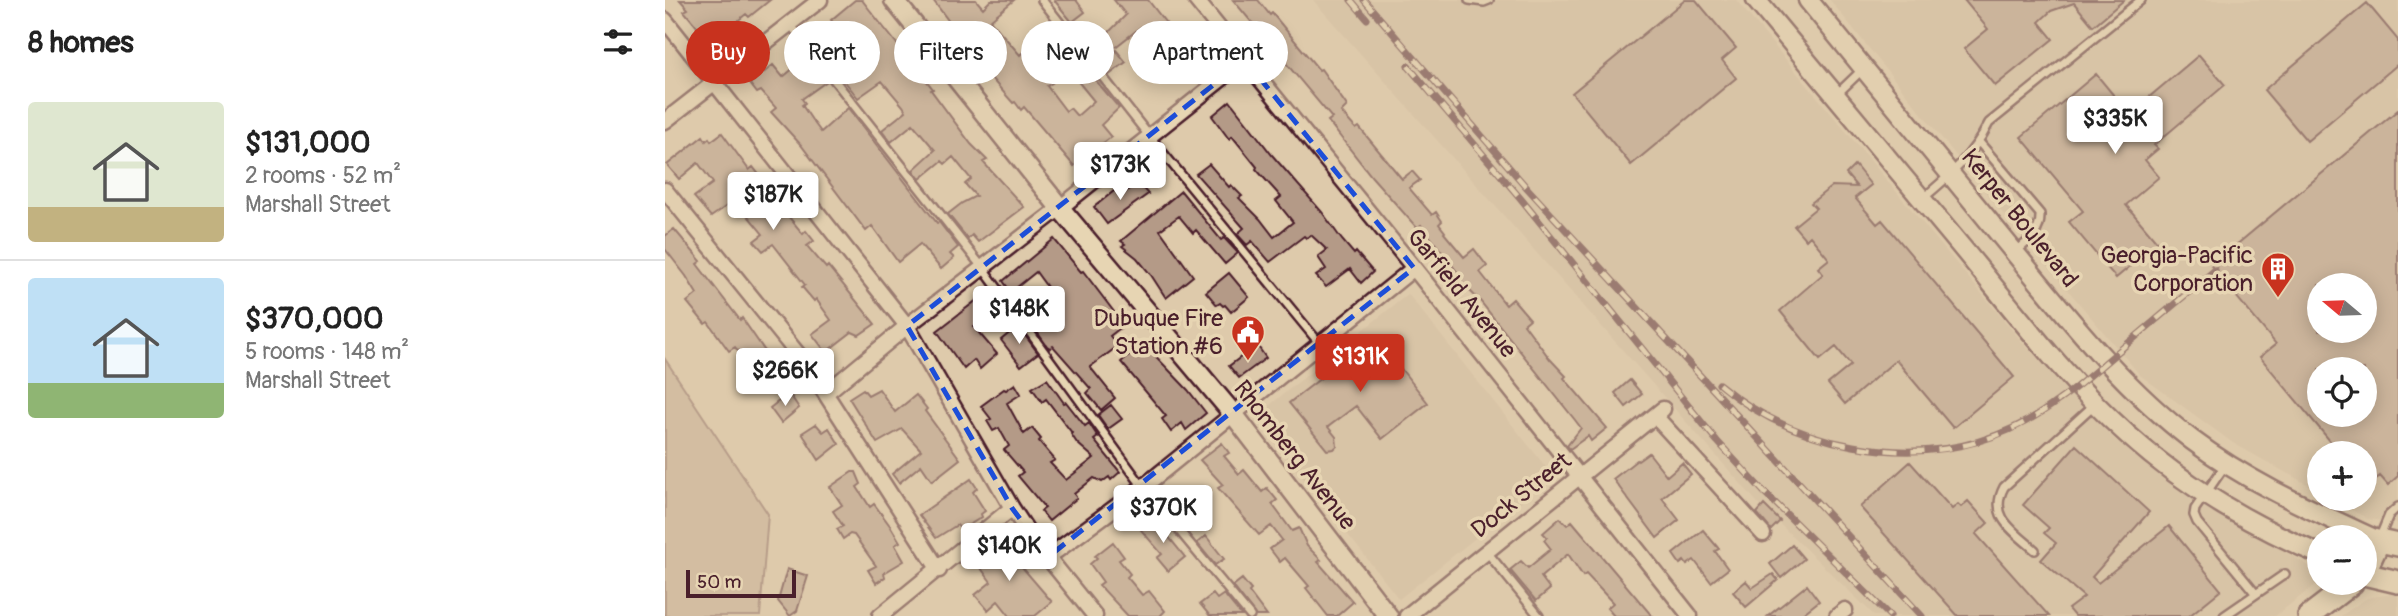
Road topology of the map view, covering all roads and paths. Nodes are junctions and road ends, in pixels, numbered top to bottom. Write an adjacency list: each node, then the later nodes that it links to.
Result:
1 (820, 0): 11 (street)
2 (894, 0): 29 (street, Rhomberg Avenue)
3 (1042, 0): 24 (lane)
4 (1196, 0): 12 (street, Garfield Avenue)
5 (1469, 0): 6 (lane)
6 (1489, 0)
7 (1756, 0): 22 (street)
8 (1808, 0): 16 (street, Kerper Boulevard)
9 (2141, 0): 25 (lane)
10 (665, 20): 15 (street)
11 (794, 21)
12 (1213, 21)
13 (784, 29): 14 (street)
14 (770, 39)
15 (686, 46)
16 (1864, 68): 22 (lane); 26 (street, Kerper Boulevard)
17 (712, 84): 23 (street)
18 (717, 84): 33 (street)
19 (837, 84): 31 (lane)
20 (1215, 84): 24 (street)
21 (1264, 84): 32 (street, Garfield Avenue)
22 (1835, 95): 28 (street)
23 (665, 121)
24 (1150, 137): 29 (street); 34 (lane)
25 (1979, 142): 26 (lane); 30 (lane)
26 (1951, 175): 28 (lane); 30 (street, Kerper Boulevard)
27 (665, 190): 35 (street)
28 (1921, 199): 36 (street)
29 (1061, 208): 31 (street); 37 (street, Rhomberg Avenue)
30 (2015, 253): 38 (street, Kerper Boulevard)
31 (982, 267): 33 (street); 40 (lane)
32 (1414, 268): 34 (street); 39 (street, Garfield Avenue)
33 (907, 326): 35 (street); 43 (street)
34 (1320, 344): 37 (street)
35 (826, 393): 51 (street)
36 (2096, 404): 41 (street); 47 (lane)
37 (1234, 415): 40 (street); 60 (street, Rhomberg Avenue)
38 (2226, 464): 41 (lane); 45 (street, Kerper Boulevard)
39 (1581, 477): 44 (street, Dock Street); 48 (street, Dock Street); 63 (street, Garfield Avenue)
40 (1143, 487): 49 (street); 59 (lane)
41 (2206, 493): 46 (street); 55 (lane)
42 (2398, 507): 45 (lane)
43 (1012, 508): 49 (street); 51 (street)
44 (1763, 534)
45 (2388, 543): 50 (main road)
46 (2307, 548)
47 (2035, 550)
48 (1487, 552): 61 (street, Dock Street); 62 (lane)
49 (1048, 557): 58 (street)
50 (2377, 557)
51 (939, 570): 57 (street)
52 (2285, 574): 55 (lane)
53 (2377, 576): 54 (main road)
54 (2398, 582)
55 (2256, 594): 64 (lane)
56 (2336, 595): 65 (main road)
57 (880, 616)
58 (1095, 616)
59 (1250, 616)
60 (1388, 616)
61 (1408, 616)
62 (1539, 616)
63 (1690, 616)
64 (2224, 616)
65 (2309, 616)

